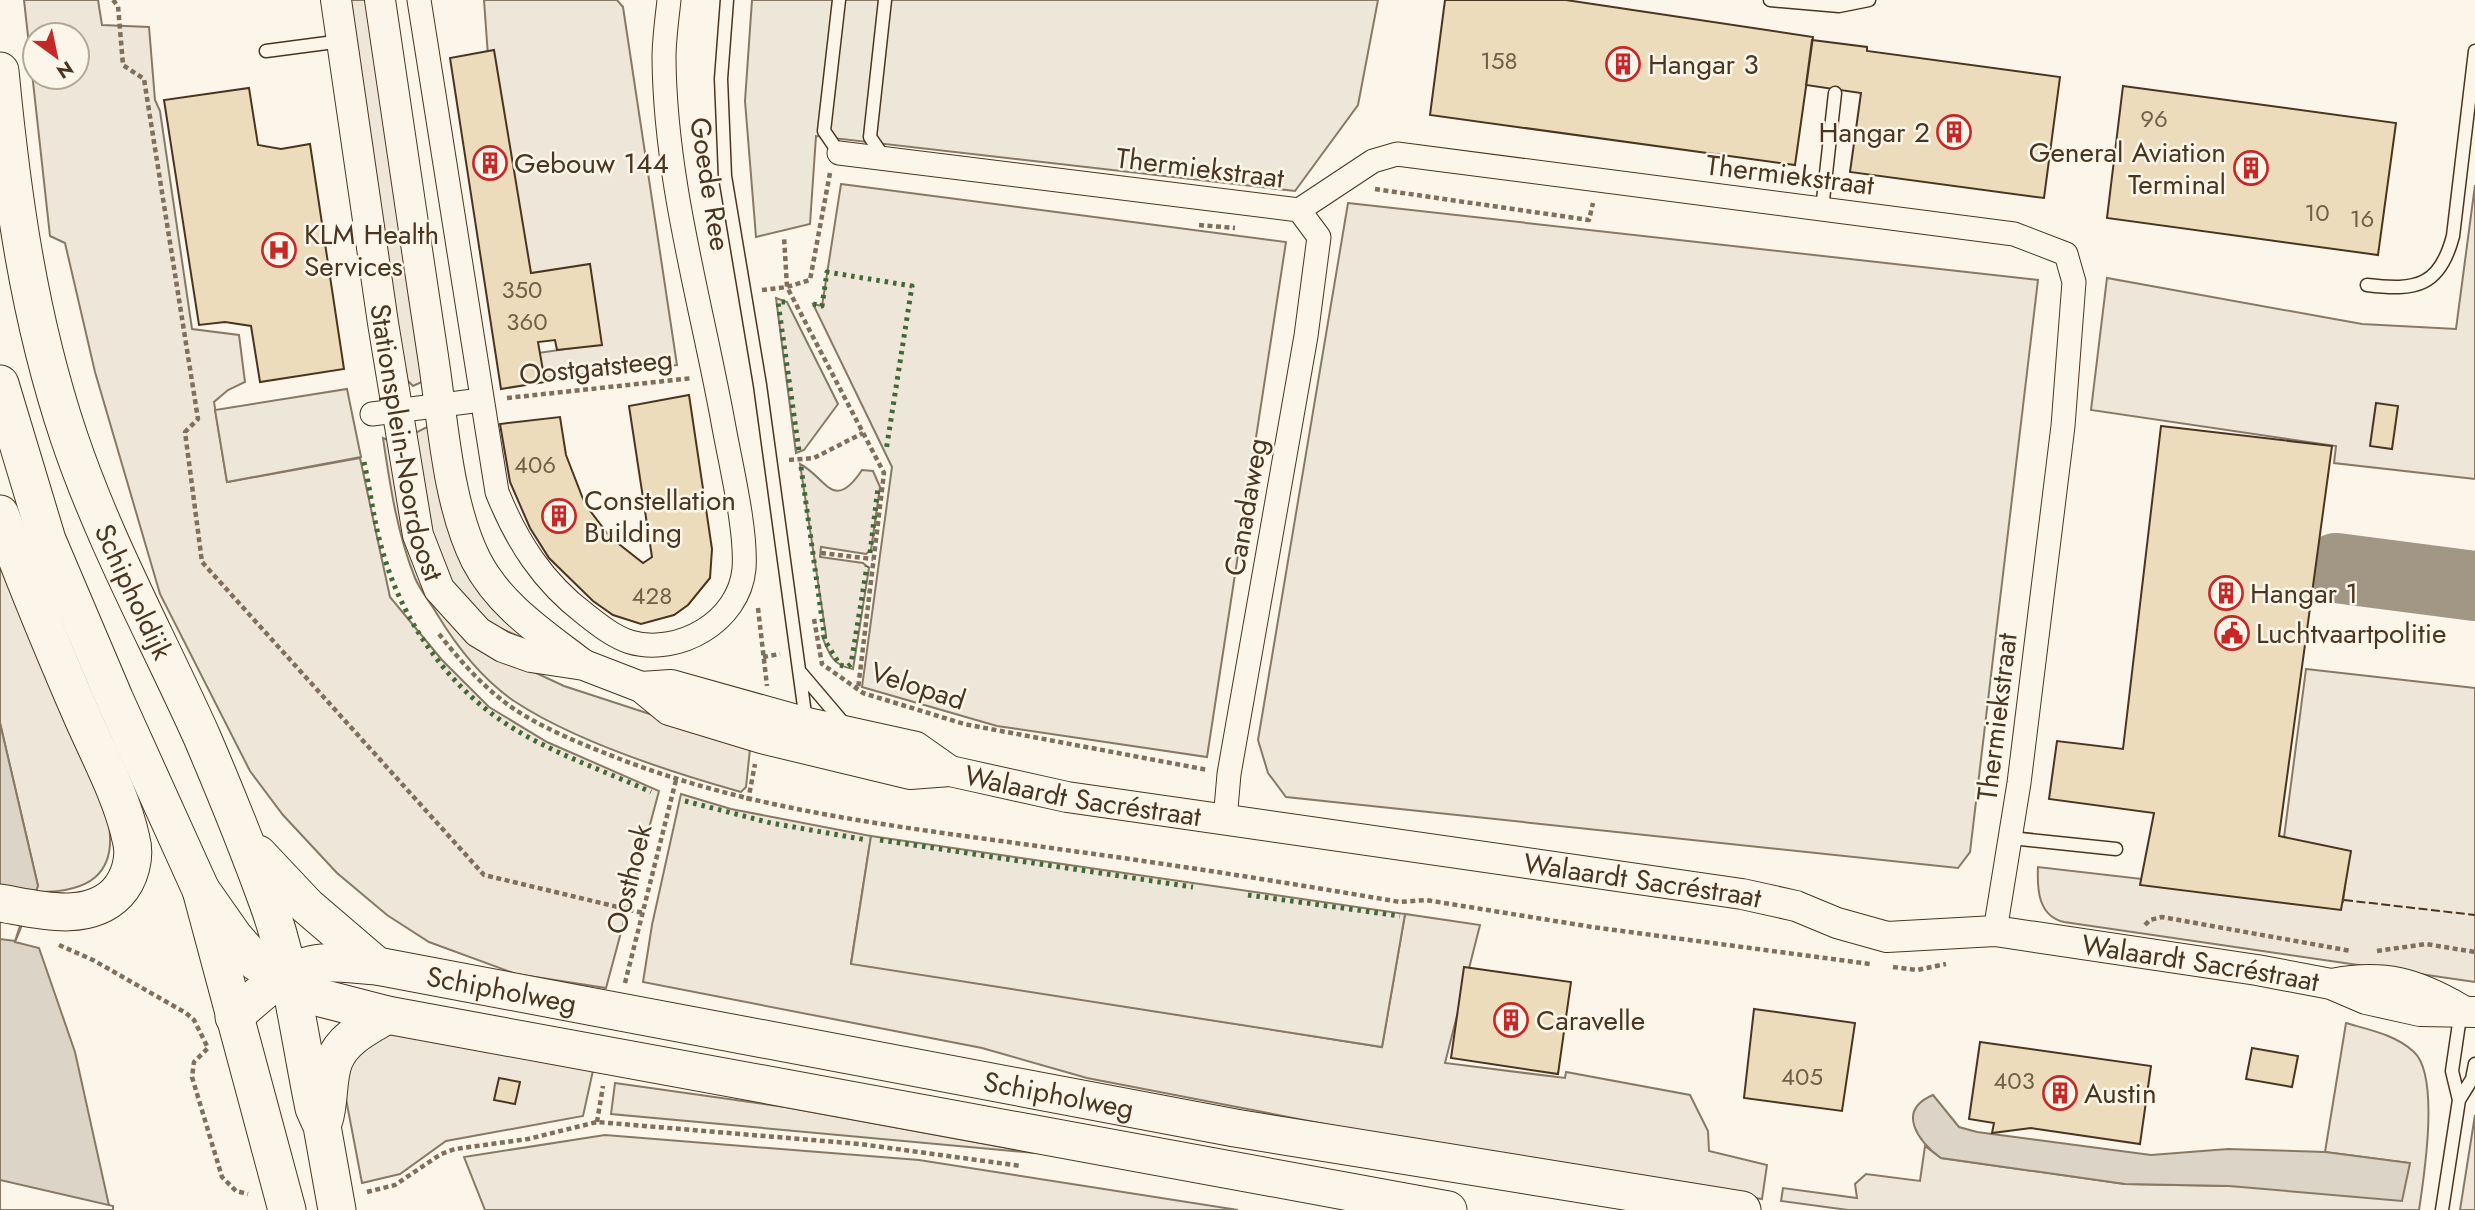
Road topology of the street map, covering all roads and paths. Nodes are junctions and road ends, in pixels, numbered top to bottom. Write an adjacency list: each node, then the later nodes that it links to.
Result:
1 (113, 0): 55 (path)
2 (336, 0): 11 (street, Stationsplein-Noordoost)
3 (380, 0): 28 (street, Stationsplein-Noordoost)
4 (419, 0): 27 (street)
5 (669, 0): 25 (street, Goede Ree)
6 (727, 0): 33 (lane)
7 (839, 0): 17 (lane)
8 (885, 0): 16 (lane)
9 (1770, 0): 10 (lane)
10 (1869, 0)
11 (342, 41): 12 (lane); 29 (street, Stationsplein-Noordoost)
12 (267, 51)
13 (2475, 51): 24 (lane)
14 (0, 71): 50 (main road, Schipholdijk)
15 (1835, 93): 21 (lane)
16 (886, 159): 17 (street, Thermiekstraat); 20 (street, Thermiekstraat)
17 (841, 164): 30 (path)
18 (1599, 180): 19 (path); 20 (street, Thermiekstraat); 21 (street, Thermiekstraat)
19 (1373, 188)
20 (1299, 209): 47 (street, Canadaweg)
21 (1822, 209): 51 (street, Thermiekstraat)
22 (1191, 224): 23 (path)
23 (1244, 224)
24 (2368, 285)
25 (715, 376): 27 (path, Oostgatsteeg); 27 (street)
26 (0, 384): 53 (main road, Schipholdijk)
27 (481, 400): 28 (street, Stationsplein-Noordoost)
28 (441, 406): 29 (street); 39 (street, Stationsplein-Noordoost)
29 (385, 413): 39 (street, Stationsplein-Noordoost)
30 (863, 433): 32 (path); 37 (path)
31 (789, 447): 32 (path)
32 (790, 460): 33 (path); 34 (path)
33 (770, 464): 40 (lane)
34 (792, 474)
35 (0, 514): 54 (main road)
36 (821, 553): 37 (path)
37 (873, 559): 42 (path)
38 (812, 611): 42 (path, Velopad)
39 (584, 665): 41 (street, Stationsplein-Noordoost)
40 (801, 673): 43 (lane); 44 (lane)
41 (640, 687): 43 (street, Stationsplein-Noordoost); 45 (street, Stationsplein-Noordoost)
42 (858, 689): 47 (path, Velopad)
43 (807, 723): 44 (street, Walaardt Sacréstraat); 45 (lane)
44 (851, 733): 46 (street, Walaardt Sacréstraat)
45 (818, 751): 46 (street, Walaardt Sacréstraat)
46 (950, 771): 49 (street, Walaardt Sacréstraat)
47 (1229, 774): 49 (street, Canadaweg)
48 (748, 800): 55 (path, Oosthoek); 59 (path, Walaardt Sacréstraat)
49 (1225, 820): 56 (street, Walaardt Sacréstraat)
50 (241, 835): 60 (main road); 62 (main road, Schipholdijk)
51 (2011, 838): 52 (lane); 56 (street, Thermiekstraat)
52 (2116, 849)
53 (201, 890): 62 (main road, Schipholdijk); 66 (main road, Schipholdijk)
54 (12, 905)
55 (643, 913): 63 (path, Oosthoek)
56 (1995, 931): 64 (street, Walaardt Sacréstraat)
57 (48, 942): 73 (path)
58 (1949, 963): 61 (path)
59 (1877, 964)
60 (377, 966): 62 (main road, Schipholweg); 77 (main road, Schipholweg)
61 (1890, 966)
62 (287, 977): 65 (main road, Schipholweg); 66 (main road, Schipholweg); 71 (main road)
63 (624, 988)
64 (2468, 1011): 69 (lane)
65 (387, 1015): 71 (main road); 76 (main road, Schipholweg)
66 (234, 1017): 75 (main road, Schipholdijk)
67 (2475, 1065): 69 (lane)
68 (603, 1086): 70 (path)
69 (2459, 1100): 78 (lane)
70 (597, 1122): 72 (path); 74 (path)
71 (322, 1126): 74 (main road)
72 (1027, 1167)
73 (248, 1194)
74 (352, 1201)
75 (287, 1210)
76 (1448, 1210)
77 (1742, 1210)
78 (2442, 1210)

